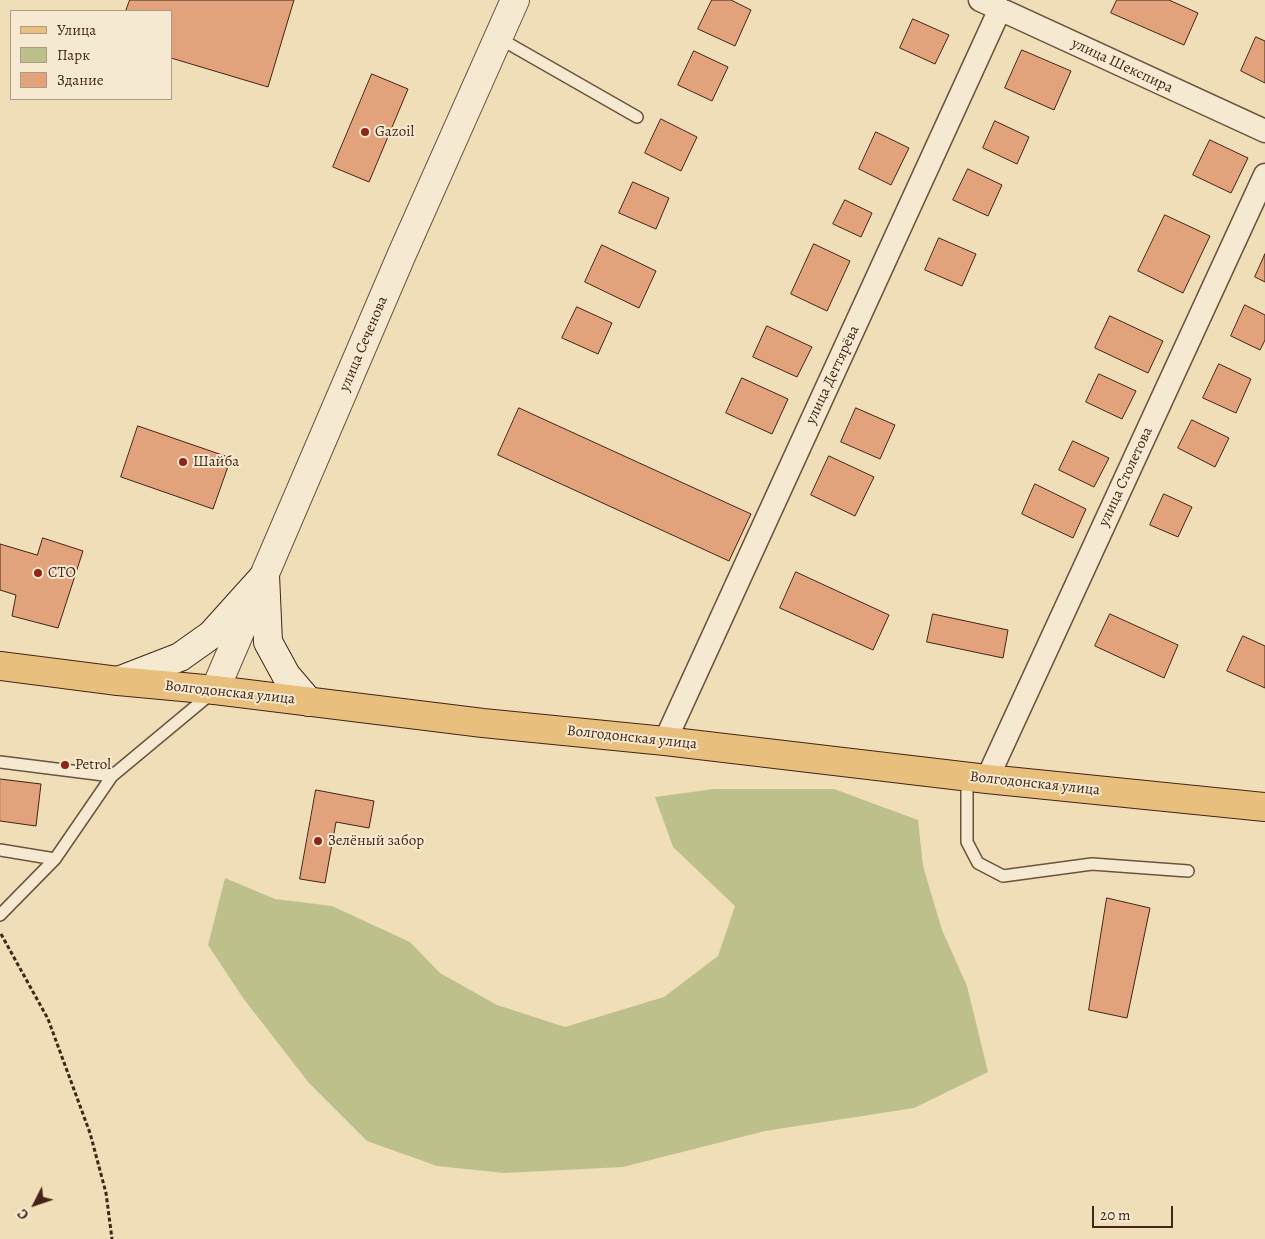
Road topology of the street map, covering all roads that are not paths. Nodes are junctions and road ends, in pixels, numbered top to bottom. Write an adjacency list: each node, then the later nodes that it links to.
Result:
1 (515, 0): 4 (street, улица Сеченова)
2 (980, 0): 3 (street, улица Шекспира)
3 (1000, 9): 6 (street, улица Шекспира); 13 (street, улица Дегтярёва)
4 (498, 37): 5 (lane); 8 (street, улица Сеченова)
5 (637, 116)
6 (1265, 131)
7 (1265, 175): 16 (street, улица Столетова)
8 (265, 575): 10 (street); 11 (street, улица Сеченова); 12 (street)
9 (0, 666): 10 (main road, Волгодонская улица)
10 (118, 681): 11 (main road, Волгодонская улица)
11 (215, 690): 12 (main road, Волгодонская улица); 15 (lane)
12 (309, 702): 13 (main road, Волгодонская улица)
13 (665, 741): 16 (main road, Волгодонская улица)
14 (0, 762): 15 (lane)
15 (112, 776): 19 (lane)
16 (977, 778): 17 (main road, Волгодонская улица); 20 (lane)
17 (1265, 807)
18 (0, 850): 19 (lane)
19 (55, 859): 21 (lane)
20 (1188, 871)
21 (0, 915)

